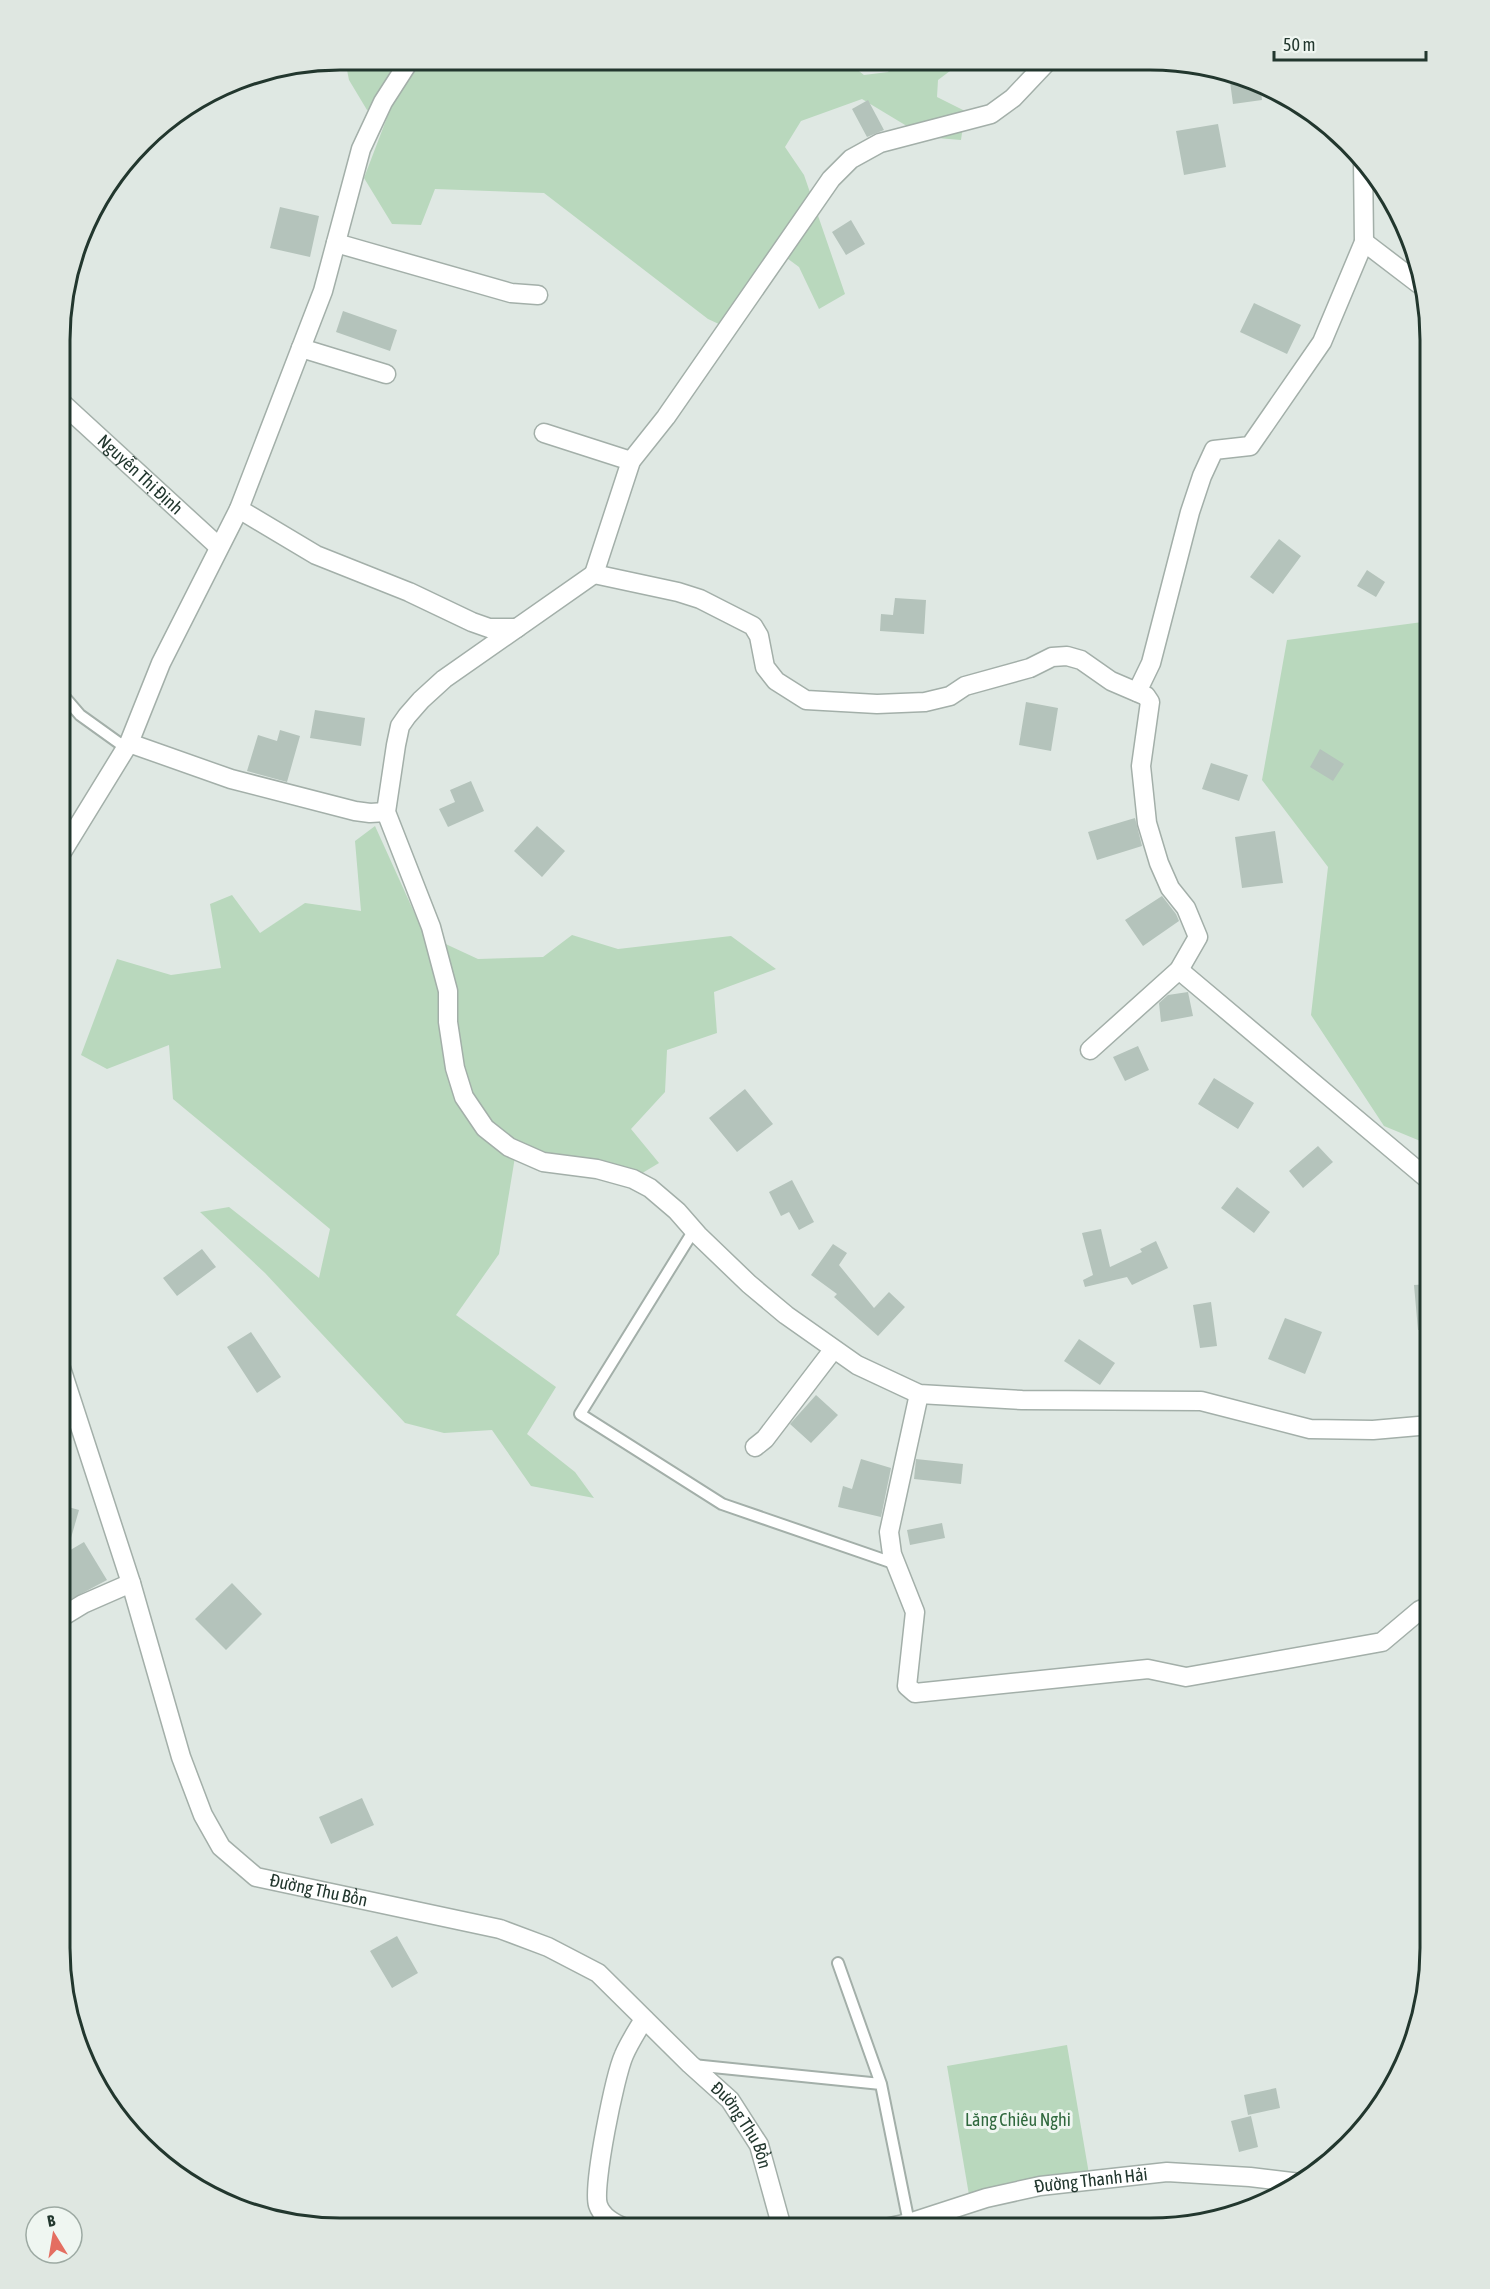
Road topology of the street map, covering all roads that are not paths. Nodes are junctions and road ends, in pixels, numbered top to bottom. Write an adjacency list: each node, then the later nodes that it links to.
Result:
1 (403, 70): 5 (street)
2 (1039, 70): 12 (street)
3 (1363, 175): 4 (street)
4 (1364, 242): 6 (street); 17 (street)
5 (336, 243): 7 (street); 8 (street)
6 (1412, 279)
7 (538, 295)
8 (301, 348): 9 (street); 13 (street)
9 (386, 374)
10 (70, 410): 14 (street, Nguyễn Thị Định)
11 (544, 433): 12 (street)
12 (631, 460): 15 (street)
13 (239, 509): 14 (street); 16 (street)
14 (219, 547): 19 (street)
15 (594, 574): 16 (street); 17 (street)
16 (518, 628): 20 (street)
17 (1137, 692): 22 (street)
18 (70, 703): 19 (lane)
19 (127, 745): 20 (street); 21 (street)
20 (386, 812): 25 (street)
21 (70, 839)
22 (1179, 970): 23 (street); 24 (street)
23 (1090, 1050)
24 (1420, 1173)
25 (694, 1230): 26 (street); 31 (lane)
26 (833, 1350): 27 (street); 30 (street)
27 (918, 1394): 29 (street); 31 (street)
28 (70, 1396): 32 (street, Đường Thu Bồn)
29 (1420, 1426)
30 (755, 1447)
31 (896, 1564): 33 (street)
32 (131, 1583): 34 (street); 36 (street, Đường Thu Bồn)
33 (1420, 1610)
34 (70, 1612)
35 (838, 1963): 38 (lane)
36 (644, 2019): 37 (street, Đường Thu Bồn); 40 (street)
37 (690, 2064): 38 (lane); 41 (street, Đường Thu Bồn)
38 (881, 2084): 42 (lane)
39 (1286, 2181): 43 (street, Đường Thanh Hải)
40 (608, 2218)
41 (779, 2218)
42 (908, 2218)
43 (924, 2218)

